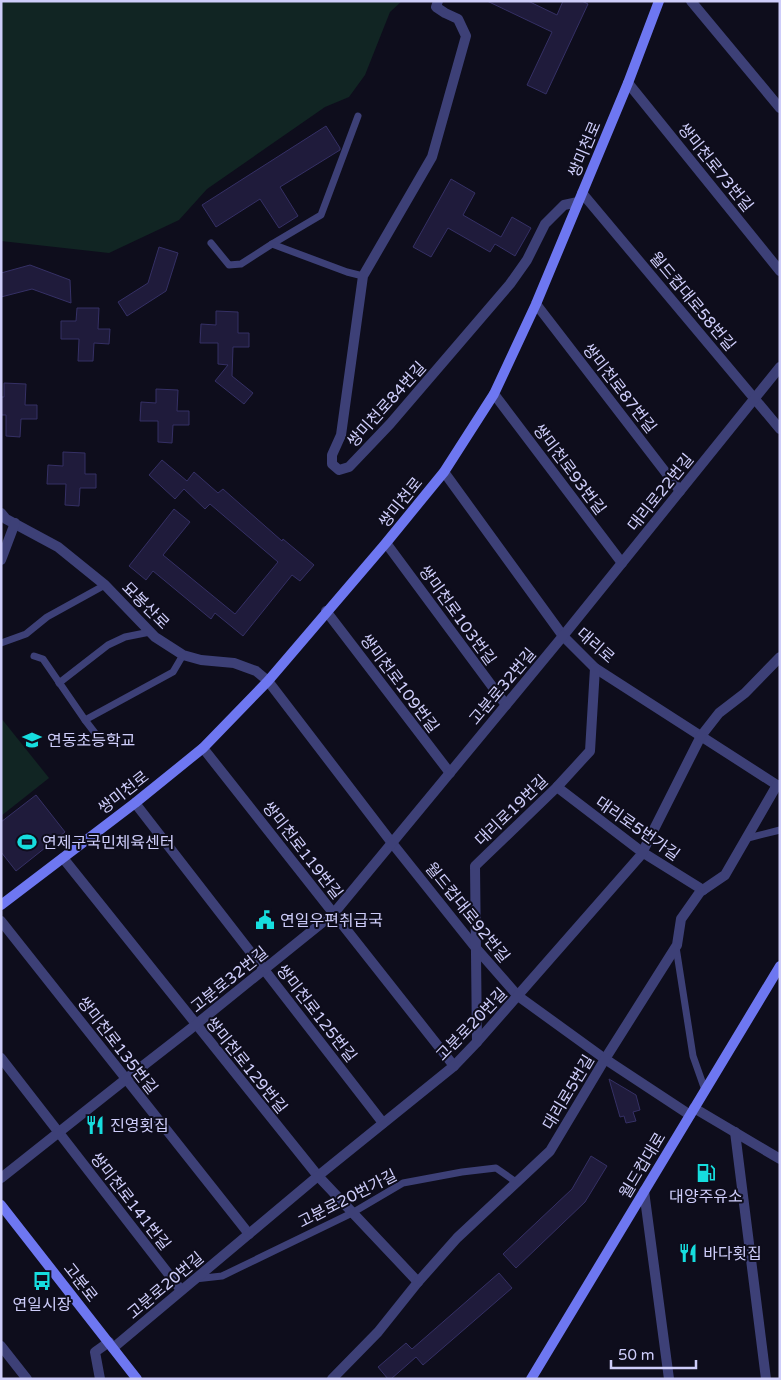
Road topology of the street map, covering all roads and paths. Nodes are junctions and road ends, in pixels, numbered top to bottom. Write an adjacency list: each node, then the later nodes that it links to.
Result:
1 (438, 1): 11 (street, 쌍미천로84번길)
2 (659, 1): 4 (street, 쌍미천로)
3 (691, 1): 5 (street)
4 (628, 83): 7 (street, 쌍미천로); 10 (street, 쌍미천로73번길)
5 (780, 108)
6 (358, 116): 9 (lane)
7 (580, 198): 11 (street, 쌍미천로84번길); 12 (street, 쌍미천로); 15 (street, 월드컵대로58번길)
8 (211, 243): 9 (lane)
9 (272, 244): 11 (lane)
10 (780, 271)
11 (363, 276)
12 (536, 304): 14 (street, 쌍미천로); 18 (street, 쌍미천로87번길)
13 (780, 366): 15 (street, 대리로22번길)
14 (494, 394): 17 (street, 쌍미천로); 23 (street, 쌍미천로93번길)
15 (754, 398): 16 (street, 월드컵대로58번길); 18 (street, 대리로22번길)
16 (780, 429)
17 (444, 472): 21 (street, 쌍미천로); 27 (street, 대리로)
18 (680, 491): 23 (street, 대리로22번길)
19 (1, 513): 20 (street, 묘봉산로)
20 (15, 523): 22 (street); 24 (street, 묘봉산로)
21 (386, 543): 25 (street, 쌍미천로); 35 (street, 쌍미천로103번길)
22 (1, 560)
23 (622, 562): 27 (street, 대리로22번길)
24 (105, 585): 26 (street, 묘봉산로); 28 (lane)
25 (326, 612): 33 (street, 쌍미천로); 40 (street, 쌍미천로109번길)
26 (150, 632): 29 (street, 묘봉산로); 34 (lane)
27 (563, 636): 32 (street, 대리로); 35 (street, 고분로32번길)
28 (1, 643)
29 (182, 655): 33 (street, 묘봉산로); 36 (lane)
30 (34, 656): 34 (lane)
31 (780, 657): 38 (street, 고분로20번길)
32 (595, 668): 38 (street, 대리로); 42 (street, 대리로19번길)
33 (268, 681): 39 (street, 쌍미천로); 46 (street, 월드컵대로92번길)
34 (59, 683): 36 (lane)
35 (506, 705): 40 (street, 고분로32번길)
36 (85, 720): 37 (lane)
37 (95, 733)
38 (701, 736): 41 (street, 대리로); 47 (street, 고분로20번길)
39 (203, 748): 43 (street, 쌍미천로); 51 (street, 쌍미천로119번길)
40 (450, 773): 46 (street, 고분로32번길)
41 (778, 786): 45 (street, 대리로5번길)
42 (557, 787): 47 (street, 대리로5번가길); 53 (street, 대리로19번길)
43 (134, 803): 48 (street, 쌍미천로); 56 (street, 쌍미천로125번길)
44 (780, 830): 45 (lane)
45 (748, 838): 49 (street, 대리로5번길)
46 (392, 843): 51 (street, 고분로32번길); 53 (street, 월드컵대로92번길)
47 (642, 852): 49 (street, 대리로5번가길); 57 (street, 고분로20번길)
48 (63, 858): 50 (street, 쌍미천로); 58 (street, 쌍미천로129번길)
49 (703, 890): 54 (street, 대리로5번길)
50 (1, 905)
51 (334, 913): 56 (street, 고분로32번길); 62 (street, 쌍미천로119번길)
52 (1, 921): 63 (street, 쌍미천로135번길)
53 (475, 947): 57 (street, 월드컵대로92번길); 59 (street, 대리로19번길)
54 (676, 947): 61 (street, 대리로5번길); 64 (lane)
55 (780, 966): 64 (street, 월드컵대로)
56 (264, 970): 58 (street, 고분로32번길); 66 (street, 쌍미천로125번길)
57 (518, 996): 59 (street, 고분로20번길); 61 (street, 월드컵대로92번길)
58 (196, 1024): 63 (street, 고분로32번길); 70 (street, 쌍미천로129번길)
59 (477, 1042): 62 (street, 고분로20번길)
60 (1, 1058): 67 (street, 쌍미천로141번길)
61 (606, 1059): 65 (street, 월드컵대로92번길); 72 (street, 대리로5번길)
62 (454, 1066): 66 (street, 고분로20번길)
63 (126, 1078): 67 (street, 고분로32번길); 76 (street, 쌍미천로135번길)
64 (705, 1090): 65 (street, 월드컵대로)
65 (692, 1112): 68 (street, 월드컵대로92번길); 73 (street, 월드컵대로)
66 (383, 1123): 70 (street, 고분로20번길)
67 (59, 1132): 71 (street, 고분로32번길); 79 (street, 쌍미천로141번길)
68 (735, 1132): 69 (street, 월드컵대로92번길); 88 (street)
69 (780, 1159)
70 (318, 1176): 75 (street, 쌍미천로129번길); 76 (street, 고분로20번길)
71 (1, 1178)
72 (516, 1182): 75 (lane, 고분로20번가길); 78 (street, 대리로5번길)
73 (644, 1192): 86 (street, 월드컵대로); 87 (street)
74 (1, 1205): 80 (street, 고분로)
75 (352, 1213): 77 (lane, 고분로20번가길); 78 (street, 쌍미천로129번길)
76 (249, 1234): 77 (street, 고분로20번길)
77 (195, 1279): 79 (street, 고분로20번길)
78 (418, 1282): 85 (street, 대리로5번길)
79 (182, 1290): 80 (street, 고분로20번길)
80 (111, 1345): 83 (street, 고분로20번길); 84 (street, 고분로)
81 (1, 1346): 82 (street)
82 (27, 1379)
83 (100, 1379)
84 (138, 1379)
85 (332, 1379)
86 (530, 1379)
87 (670, 1379)
88 (766, 1379)

